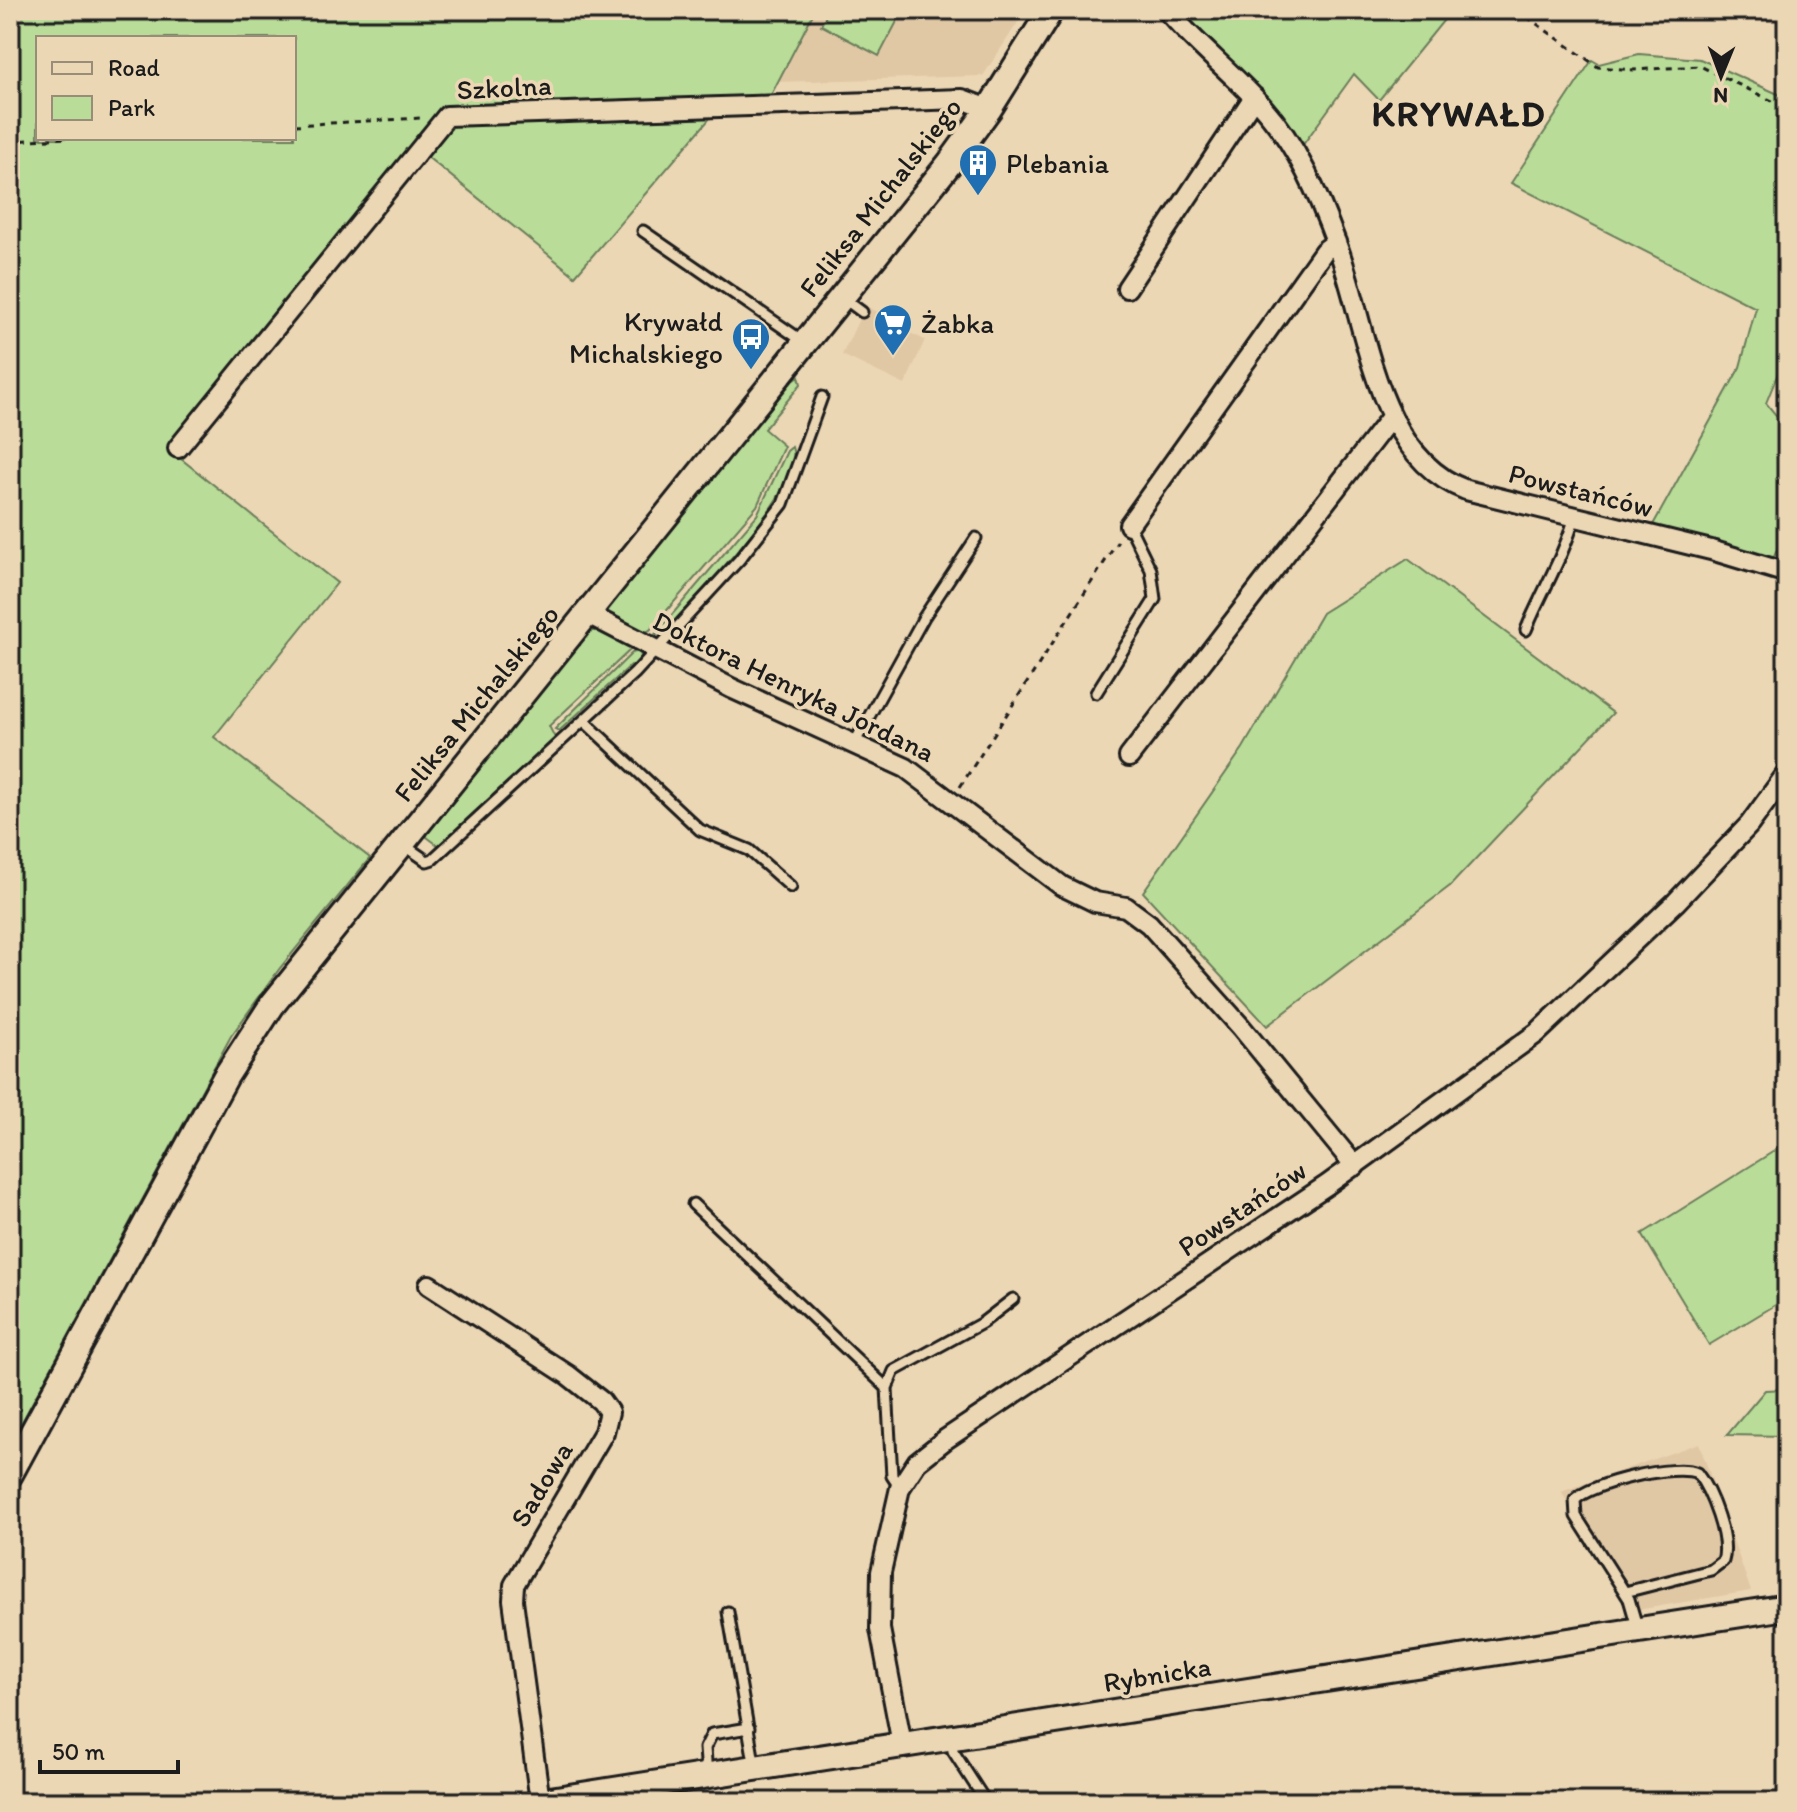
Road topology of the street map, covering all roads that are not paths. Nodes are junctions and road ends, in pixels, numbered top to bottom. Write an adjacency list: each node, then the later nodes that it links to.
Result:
1 (1051, 10): 4 (street, Feliksa Michalskiego)
2 (1167, 10): 3 (street, Powstańców)
3 (1254, 97): 6 (street, Powstańców); 7 (street)
4 (989, 109): 8 (street, Feliksa Michalskiego); 13 (street, Szkolna)
5 (643, 231): 10 (lane)
6 (1336, 242): 12 (street, Powstańców); 15 (street)
7 (1127, 288)
8 (840, 296): 9 (lane); 10 (street, Feliksa Michalskiego)
9 (862, 312)
10 (804, 342): 18 (street, Feliksa Michalskiego)
11 (822, 397): 20 (lane)
12 (1391, 417): 14 (street, Powstańców); 24 (street)
13 (178, 448)
14 (1575, 516): 17 (street, Powstańców); 19 (lane)
15 (1129, 525): 21 (lane)
16 (976, 538): 23 (lane)
17 (1787, 573)
18 (586, 613): 20 (street, Doktora Henryka Jordana); 26 (street, Feliksa Michalskiego)
19 (1526, 630)
20 (658, 650): 22 (lane); 23 (street, Doktora Henryka Jordana)
21 (1096, 693)
22 (584, 721): 26 (lane); 27 (lane)
23 (855, 742): 28 (street, Doktora Henryka Jordana)
24 (1129, 757)
25 (1787, 773): 28 (street, Powstańców)
26 (402, 843): 33 (street, Feliksa Michalskiego)
27 (791, 887)
28 (1355, 1166): 34 (street, Powstańców)
29 (693, 1204): 32 (lane)
30 (429, 1285): 44 (street, Sadowa)
31 (1013, 1299): 32 (lane)
32 (887, 1388): 34 (lane)
33 (10, 1474)
34 (900, 1488): 41 (street, Powstańców)
35 (1625, 1592): 35 (lane); 38 (lane)
36 (1787, 1607): 38 (street, Rybnicka)
37 (728, 1612): 39 (lane)
38 (1638, 1630): 40 (street, Rybnicka)
39 (749, 1728): 42 (lane); 43 (lane)
40 (951, 1737): 41 (street, Rybnicka); 45 (lane)
41 (902, 1744): 42 (street, Rybnicka)
42 (755, 1768): 43 (street, Rybnicka)
43 (707, 1776): 44 (street, Rybnicka)
44 (538, 1802)
45 (986, 1802)

